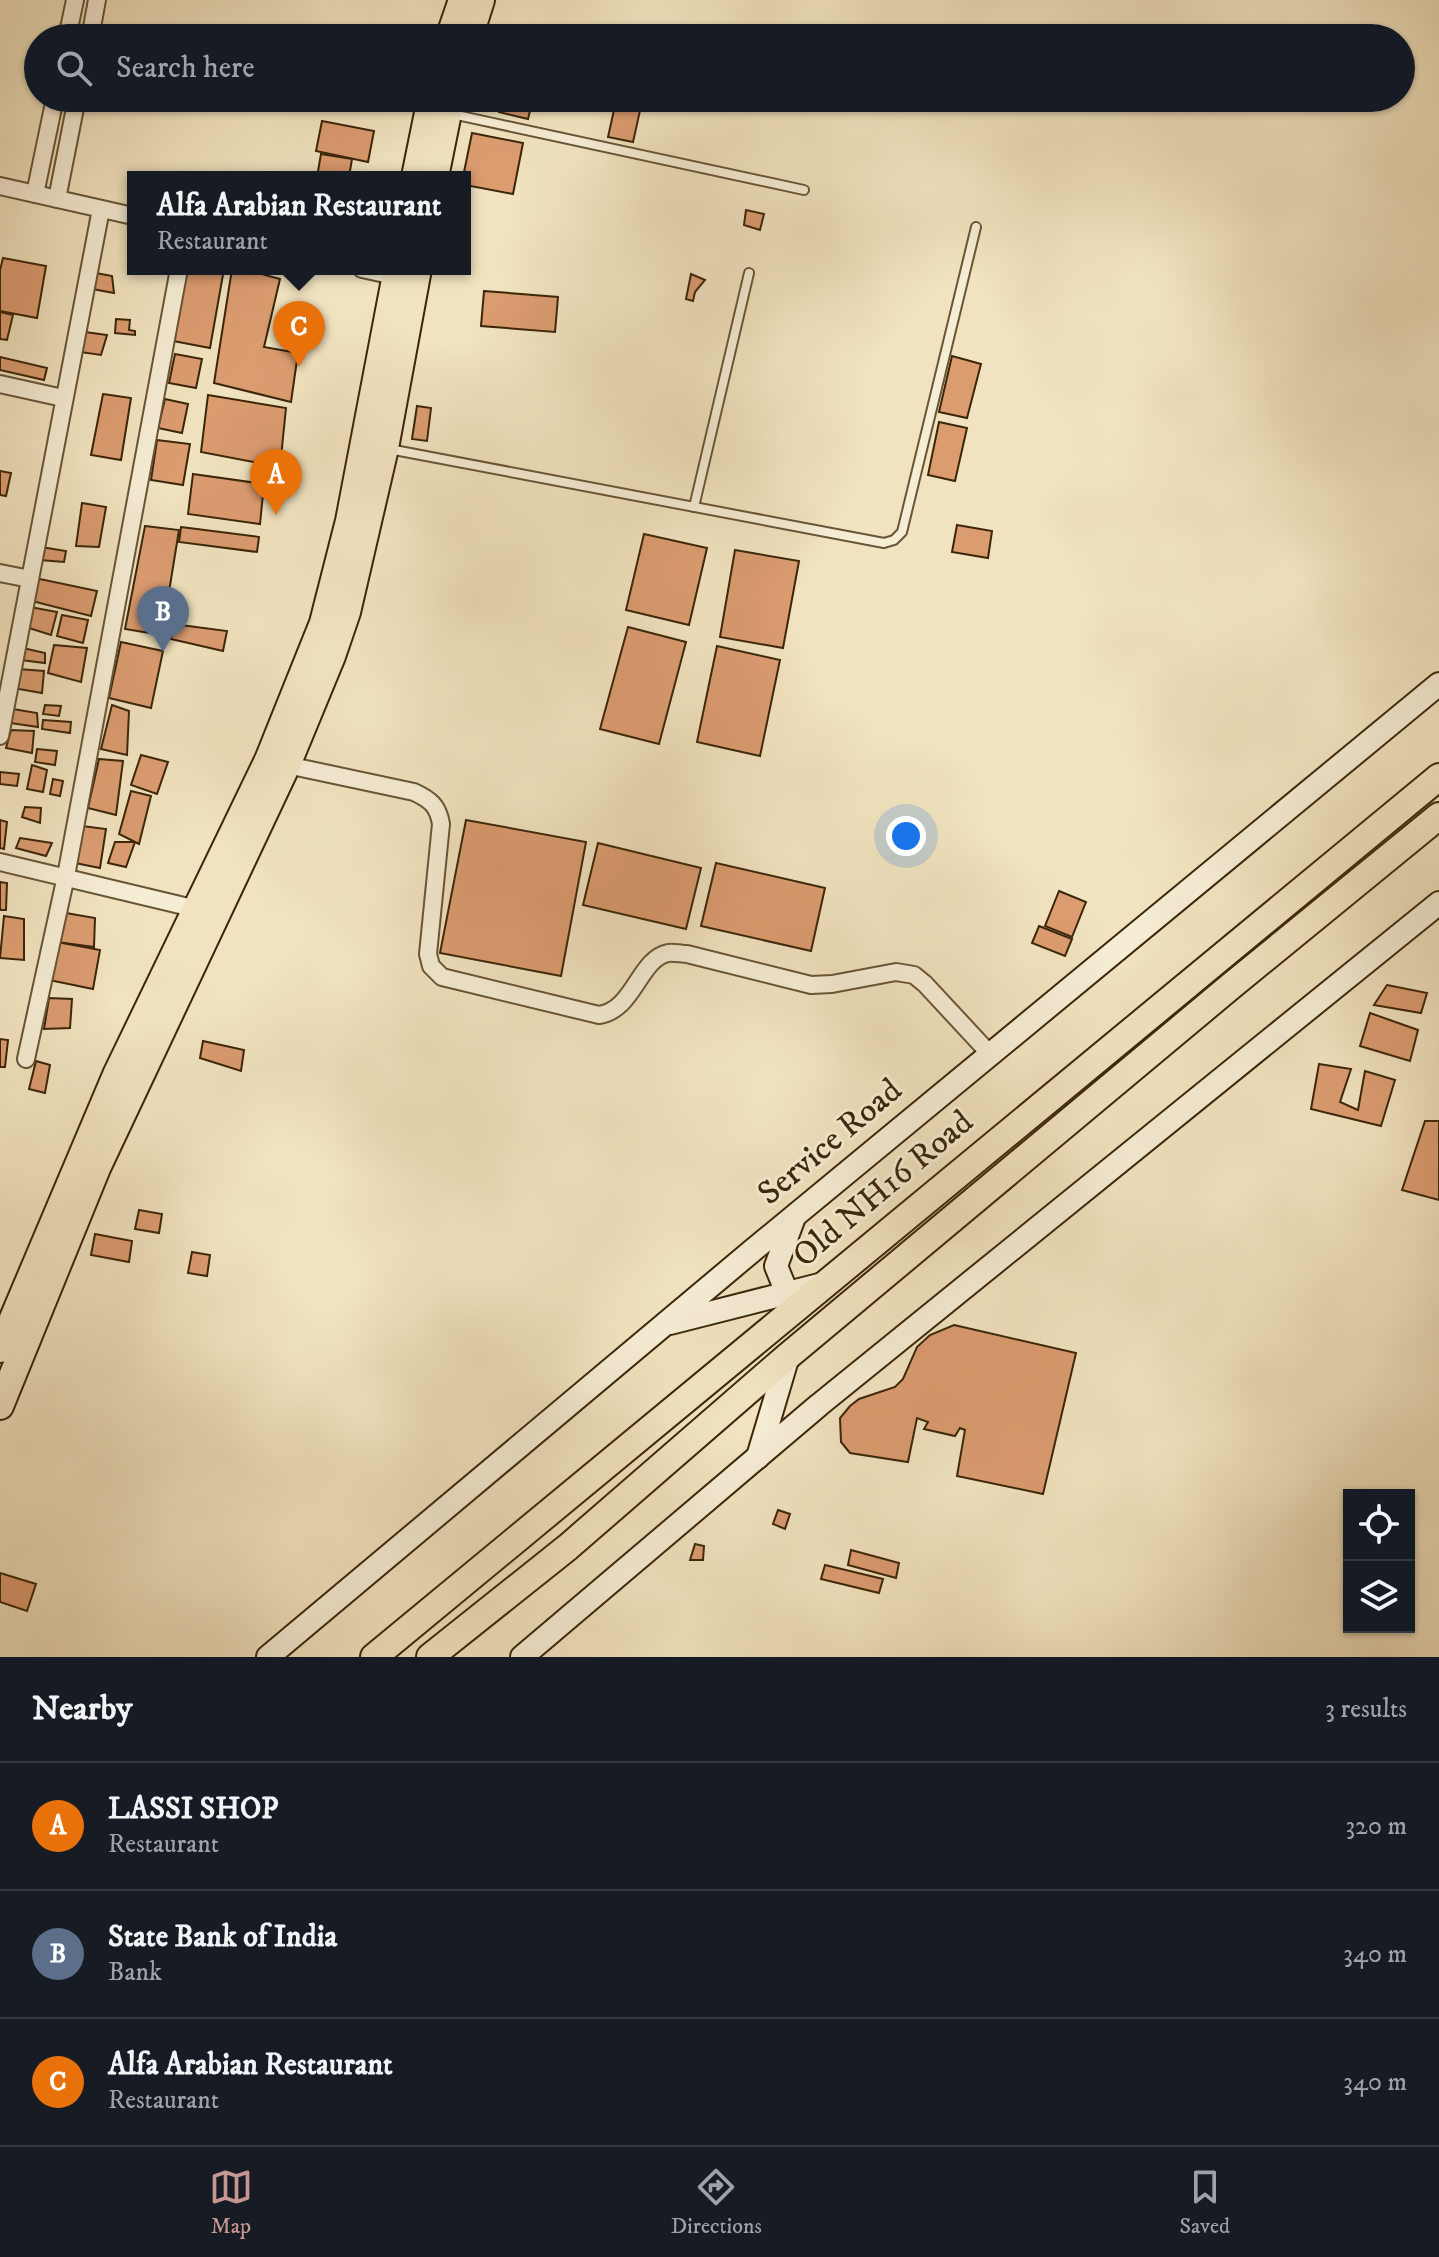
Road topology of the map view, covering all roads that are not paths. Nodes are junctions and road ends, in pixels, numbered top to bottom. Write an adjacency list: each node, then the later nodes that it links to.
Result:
1 (75, 0): 5 (street)
2 (97, 0): 6 (street)
3 (462, 0): 7 (main road)
4 (481, 0): 8 (main road)
5 (70, 24)
6 (93, 24)
7 (454, 24)
8 (473, 24)
9 (52, 112): 18 (street)
10 (74, 112): 19 (street)
11 (440, 112): 14 (main road)
12 (442, 112): 15 (main road)
13 (480, 112): 17 (lane)
14 (417, 171)
15 (436, 171)
16 (0, 186): 18 (street)
17 (804, 190)
18 (35, 194): 19 (street)
19 (57, 199): 20 (street)
20 (101, 209): 21 (street); 27 (street)
21 (127, 215)
22 (976, 227): 29 (lane)
23 (749, 273): 29 (lane)
24 (178, 275): 38 (street)
25 (407, 275): 28 (main road)
26 (0, 384): 27 (street)
27 (63, 398): 31 (street)
28 (375, 446): 29 (lane); 34 (main road); 40 (main road)
29 (694, 507)
30 (0, 573): 31 (street)
31 (30, 579): 33 (street)
32 (1439, 684): 41 (street, Service Road)
33 (0, 736)
34 (287, 765): 40 (main road); 41 (street)
35 (1439, 777): 44 (main road, Old NH16 Road)
36 (1439, 816): 48 (main road, Old NH16 Road)
37 (0, 862): 38 (street)
38 (66, 876): 40 (street); 42 (street)
39 (1439, 903): 50 (street)
40 (207, 911): 47 (main road)
41 (990, 1054): 43 (street, Service Road)
42 (26, 1059)
43 (794, 1216): 45 (street); 46 (street, Service Road)
44 (827, 1283): 45 (street); 52 (main road, Old NH16 Road)
45 (787, 1293): 46 (street)
46 (665, 1324): 51 (street, Service Road)
47 (7, 1344): 49 (main road)
48 (788, 1356): 50 (street); 53 (main road, Old NH16 Road)
49 (0, 1406)
50 (758, 1457): 54 (street)
51 (268, 1657)
52 (374, 1657)
53 (430, 1657)
54 (522, 1657)

